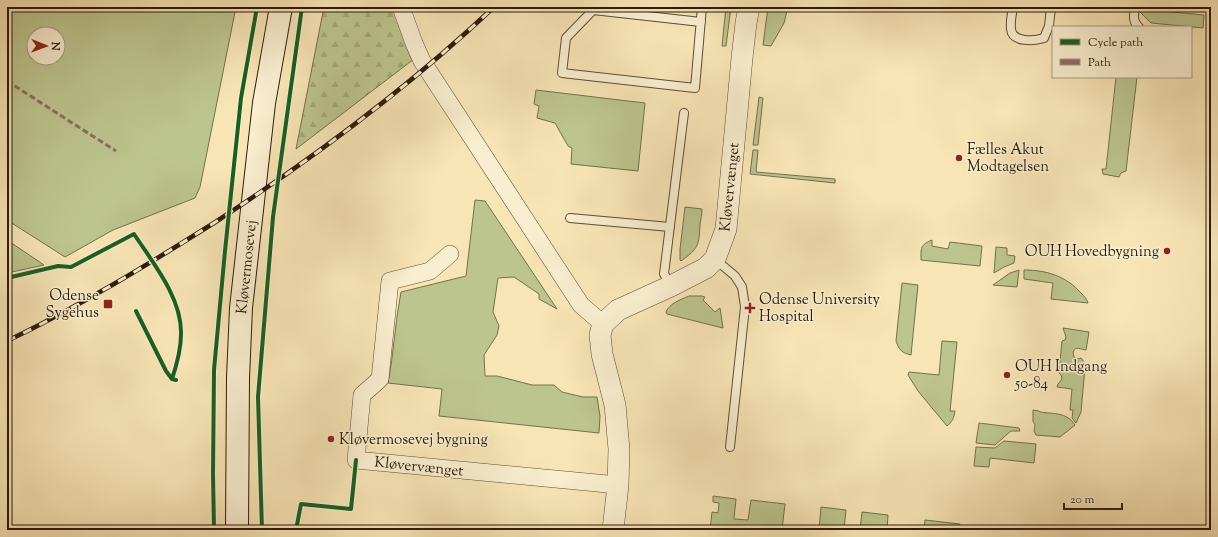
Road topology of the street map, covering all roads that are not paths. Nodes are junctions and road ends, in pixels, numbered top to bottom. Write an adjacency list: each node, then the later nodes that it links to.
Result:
1 (281, 7): 20 (main road, Kløvermosevej)
2 (401, 7): 17 (street)
3 (702, 7): 9 (lane)
4 (749, 7): 15 (street, Kløvervænget)
5 (1013, 7): 6 (lane)
6 (1051, 7)
7 (1134, 7): 10 (lane)
8 (594, 8): 9 (lane); 9 (lane)
9 (701, 22)
10 (1138, 26)
11 (684, 113): 13 (lane)
12 (570, 218): 13 (lane)
13 (670, 228): 16 (lane)
14 (450, 254): 19 (street, Kløvervænget)
15 (715, 259): 16 (street); 18 (lane)
16 (671, 286): 17 (street)
17 (603, 324): 19 (street)
18 (730, 446)
19 (618, 486): 21 (street)
20 (237, 530)
21 (613, 530)

